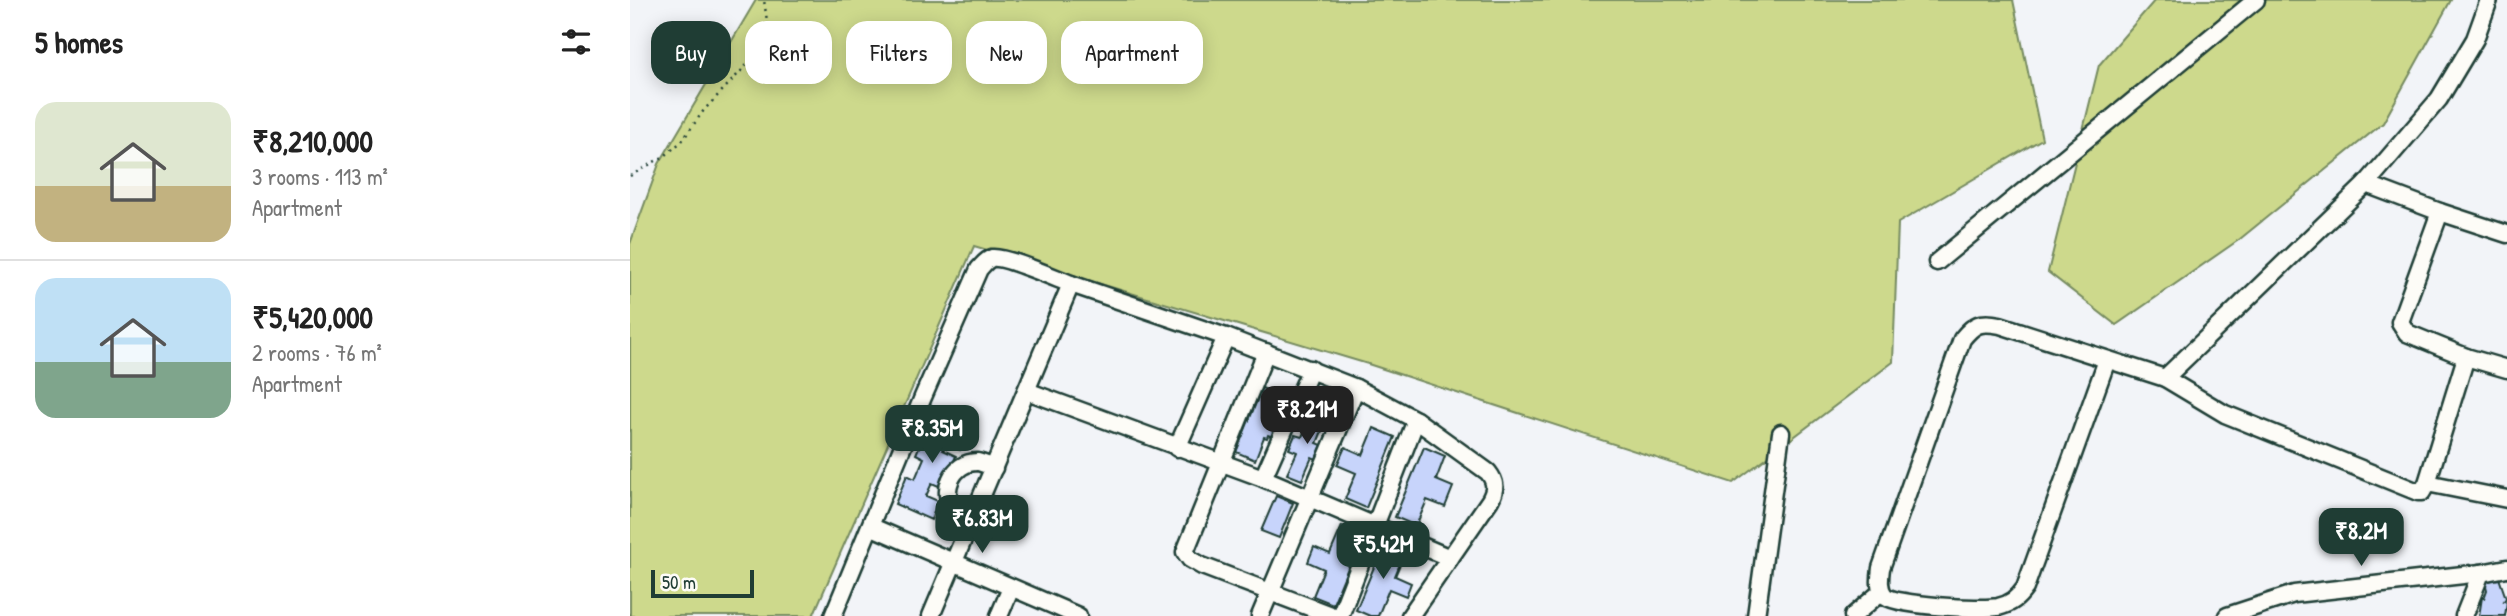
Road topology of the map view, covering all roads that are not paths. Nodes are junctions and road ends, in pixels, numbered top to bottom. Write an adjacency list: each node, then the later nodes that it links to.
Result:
1 (2256, 0): 6 (street)
2 (2489, 0): 3 (street)
3 (2366, 184): 4 (street); 14 (street)
4 (2440, 212): 5 (street); 10 (street)
5 (2507, 233)
6 (1937, 262)
7 (1071, 284): 8 (street); 16 (street); 28 (street)
8 (1226, 337): 9 (street); 19 (street)
9 (1266, 352): 12 (street); 20 (street)
10 (2466, 358): 13 (street); 23 (street)
11 (2107, 360): 14 (street); 35 (street); 35 (street)
12 (1311, 369): 15 (street); 22 (street)
13 (2507, 369)
14 (2165, 378): 23 (street)
15 (1356, 388): 17 (street); 24 (street)
16 (1027, 391): 19 (street); 21 (street)
17 (1416, 421): 27 (street); 29 (street)
18 (1781, 433): 44 (street)
19 (1177, 448): 20 (street)
20 (1220, 463): 22 (street); 34 (street)
21 (994, 468): 26 (street); 26 (street)
22 (1263, 478): 24 (street)
23 (2427, 484): 25 (street)
24 (1310, 498): 27 (street); 34 (street)
25 (2507, 499)
26 (971, 521): 30 (street)
27 (1375, 526): 29 (street); 42 (street)
28 (872, 527): 30 (street); 38 (street)
29 (1450, 558): 43 (street)
30 (953, 562): 33 (street); 39 (street)
31 (2507, 568): 32 (street)
32 (2481, 573): 46 (street); 47 (street)
33 (1011, 588): 36 (street); 40 (street)
34 (1271, 592): 37 (street); 41 (street)
35 (1881, 592): 45 (street)
36 (1075, 615)
37 (1326, 615)
38 (833, 616)
39 (931, 616)
40 (999, 616)
41 (1261, 616)
42 (1340, 616)
43 (1410, 616)
44 (1756, 616)
45 (1853, 616)
46 (2227, 616)
47 (2464, 616)

